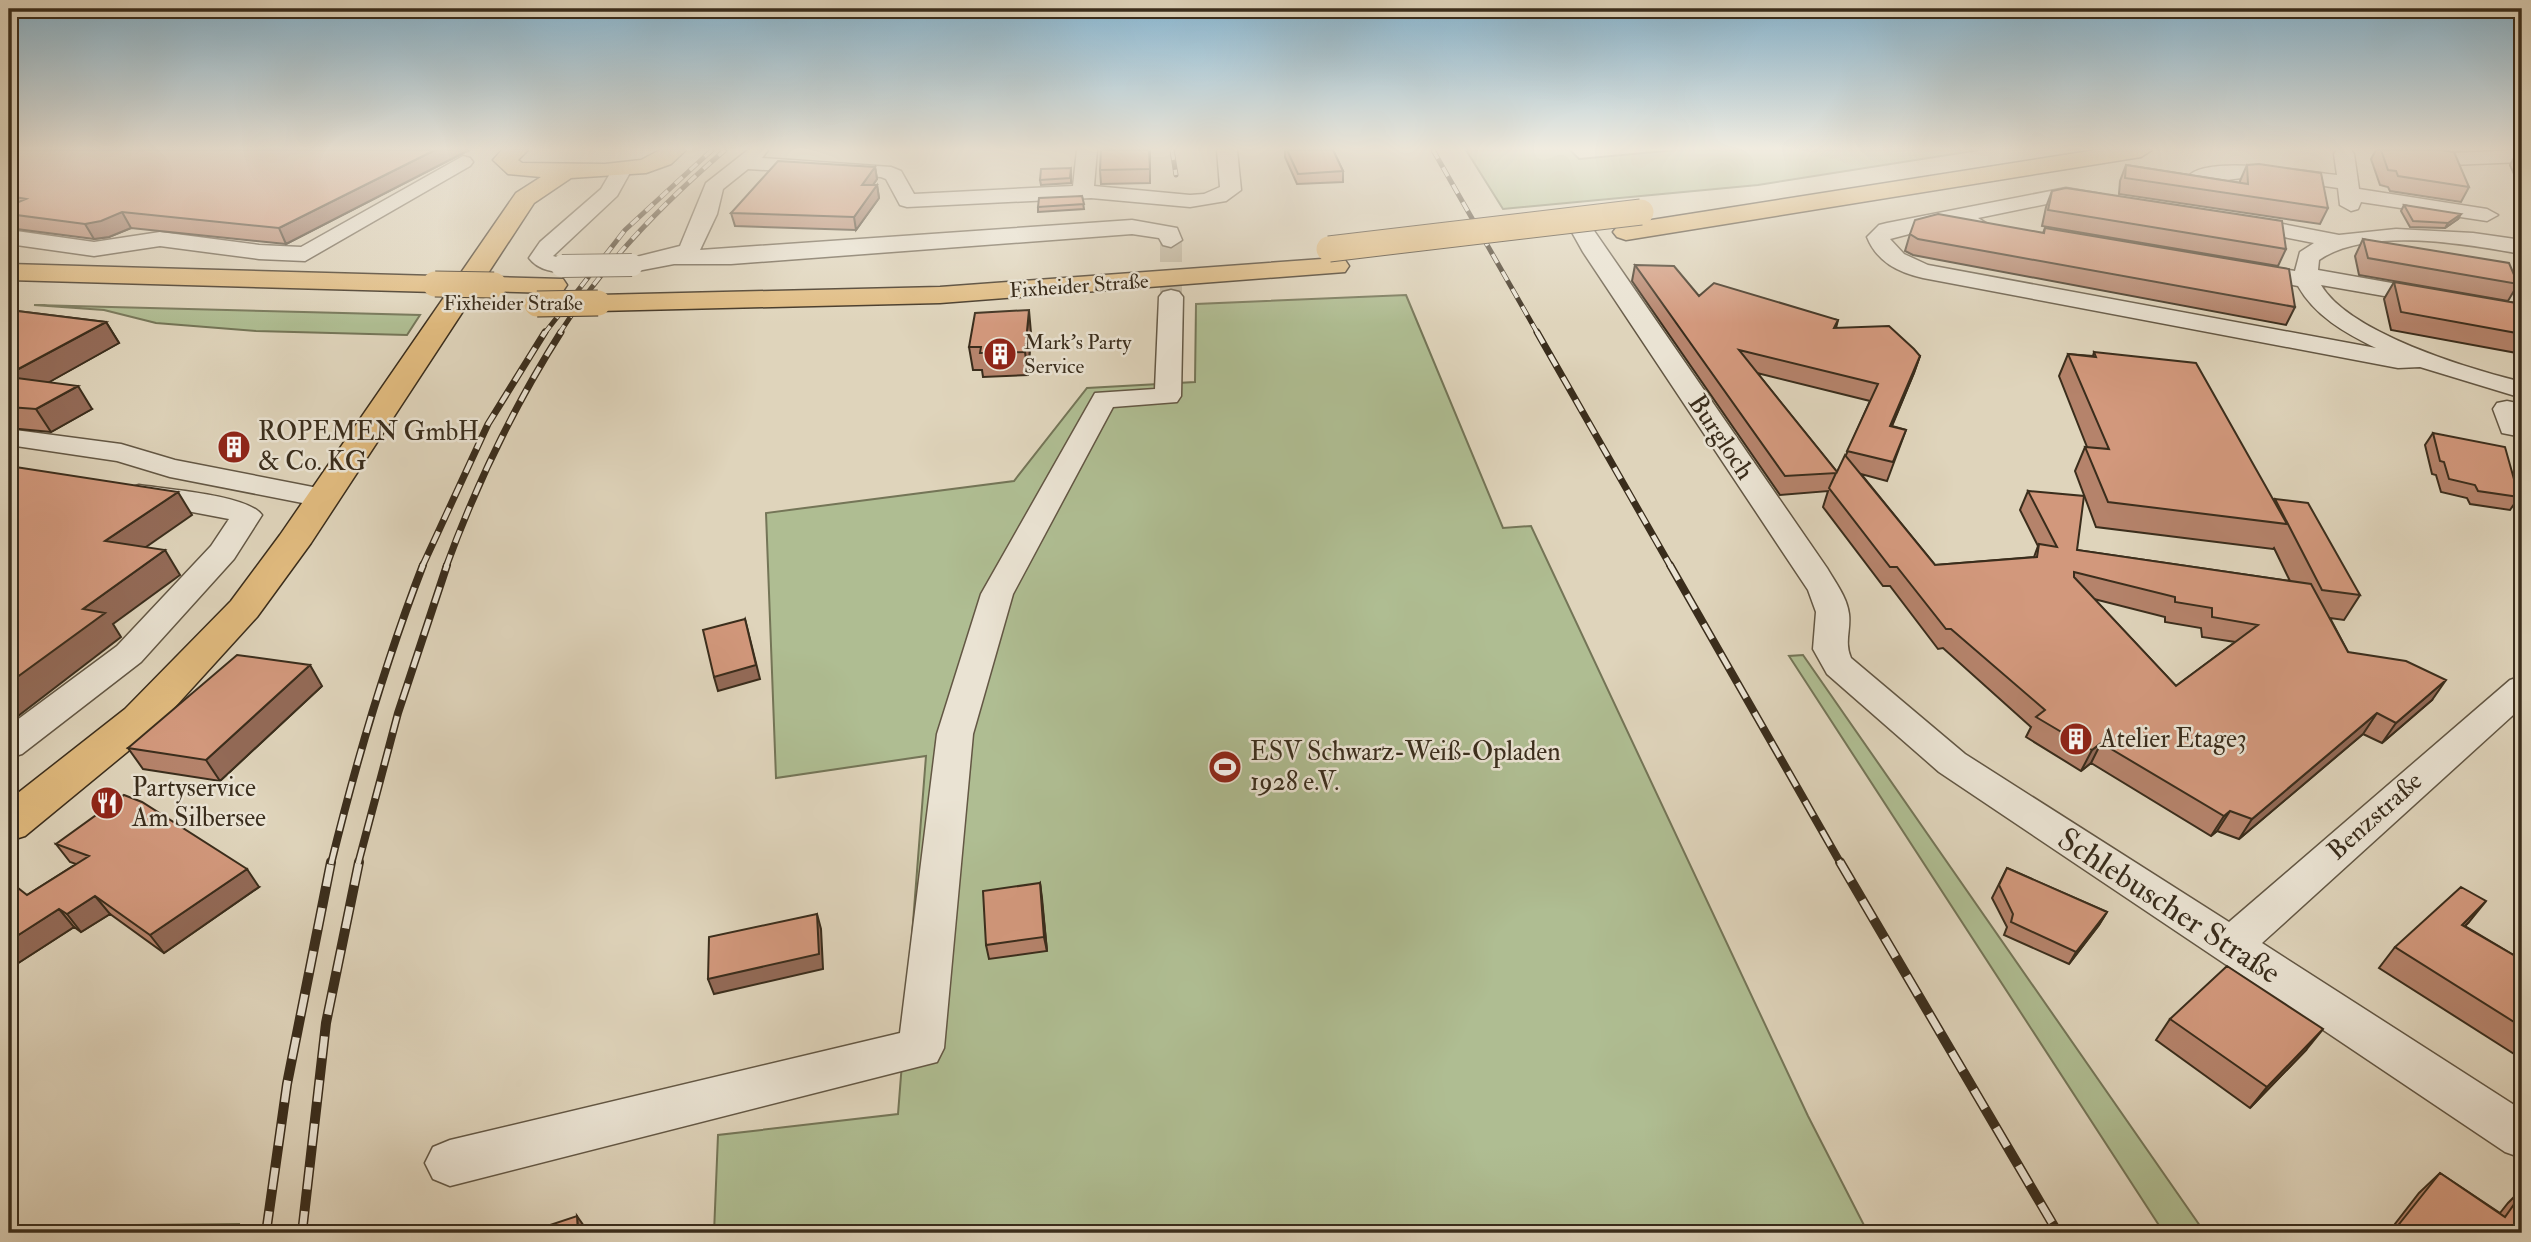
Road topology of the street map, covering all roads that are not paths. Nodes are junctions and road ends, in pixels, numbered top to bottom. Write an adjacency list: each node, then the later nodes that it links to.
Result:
1 (384, 208): 16 (street)
2 (493, 208): 36 (main road)
3 (592, 208): 25 (street)
4 (708, 208): 21 (street)
5 (1711, 208): 12 (main road, Fixheider Straße)
6 (1732, 208): 12 (main road, Fixheider Straße)
7 (1998, 208): 10 (street)
8 (2352, 208): 15 (street)
9 (2483, 208): 19 (street)
10 (1944, 219): 14 (street); 30 (street)
11 (2226, 220): 18 (street)
12 (1633, 222): 25 (main road, Fixheider Straße, bridge)
13 (1580, 227): 37 (street, Burgloch)
14 (1998, 228)
15 (2368, 236): 18 (street); 19 (street)
16 (9, 237)
17 (1171, 240): 21 (street)
18 (2338, 241): 24 (street)
19 (2498, 242): 20 (street)
20 (2522, 247)
21 (674, 257): 25 (street, bridge)
22 (2225, 266): 24 (street)
23 (9, 272): 26 (main road, Fixheider Straße)
24 (2305, 278): 29 (street); 30 (street)
25 (551, 285): 26 (main road, Fixheider Straße)
26 (431, 293): 27 (main road, Fixheider Straße)
27 (9, 295)
28 (1171, 298): 43 (street)
29 (2522, 313)
30 (2422, 359): 31 (street)
31 (2522, 390)
32 (2522, 412): 33 (street)
33 (2522, 429)
34 (15, 438): 36 (street)
35 (113, 489): 39 (street)
36 (323, 498): 40 (main road)
37 (1831, 656): 41 (street, Schlebuscher Straße)
38 (2522, 688): 41 (street, Benzstraße)
39 (9, 745)
40 (9, 824)
41 (2230, 946): 42 (street, Schlebuscher Straße)
42 (2522, 1136)
43 (450, 1163)

